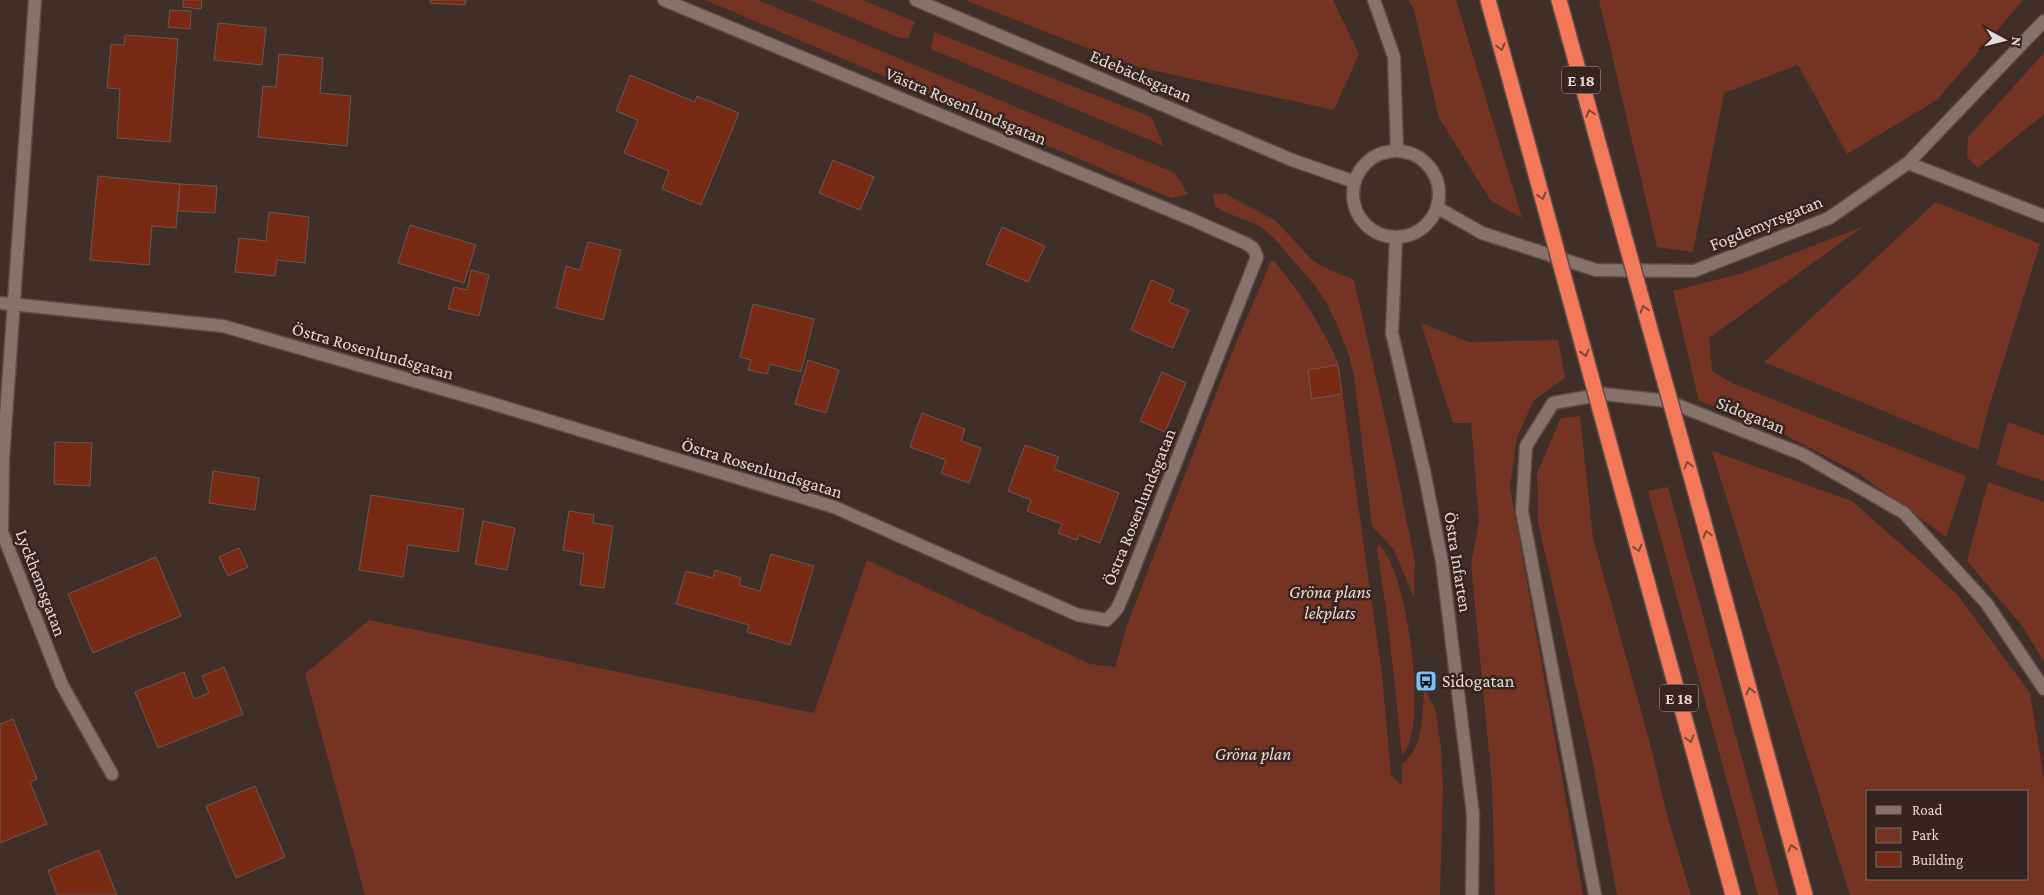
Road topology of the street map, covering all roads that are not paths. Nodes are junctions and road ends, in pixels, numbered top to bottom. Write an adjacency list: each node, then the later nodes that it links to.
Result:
1 (35, 0): 16 (street, Lyckhemsgatan)
2 (664, 0): 14 (street, Västra Rosenlundsgatan)
3 (916, 0): 10 (street, Edebäcksgatan)
4 (1374, 0): 8 (street)
5 (1488, 0): 21 (highway, E 18, one-way to 21, bridge)
6 (1559, 0): 22 (highway, E 18, one-way to 6, bridge)
7 (2044, 21): 9 (street, Fogdemyrsgatan)
8 (1397, 151): 10 (street); 11 (street)
9 (1908, 163): 11 (street, Fogdemyrsgatan); 12 (street)
10 (1355, 182): 13 (street)
11 (1438, 208): 13 (street)
12 (2044, 216)
13 (1396, 238): 19 (street, Östra Infarten)
14 (1253, 248): 16 (street, Östra Rosenlundsgatan)
15 (0, 303): 16 (street, Östra Rosenlundsgatan)
16 (13, 304): 18 (street, Lyckhemsgatan)
17 (2044, 688): 20 (street, Sidogatan)
18 (112, 774)
19 (1472, 895)
20 (1595, 895)
21 (1733, 895)
22 (1805, 895)

